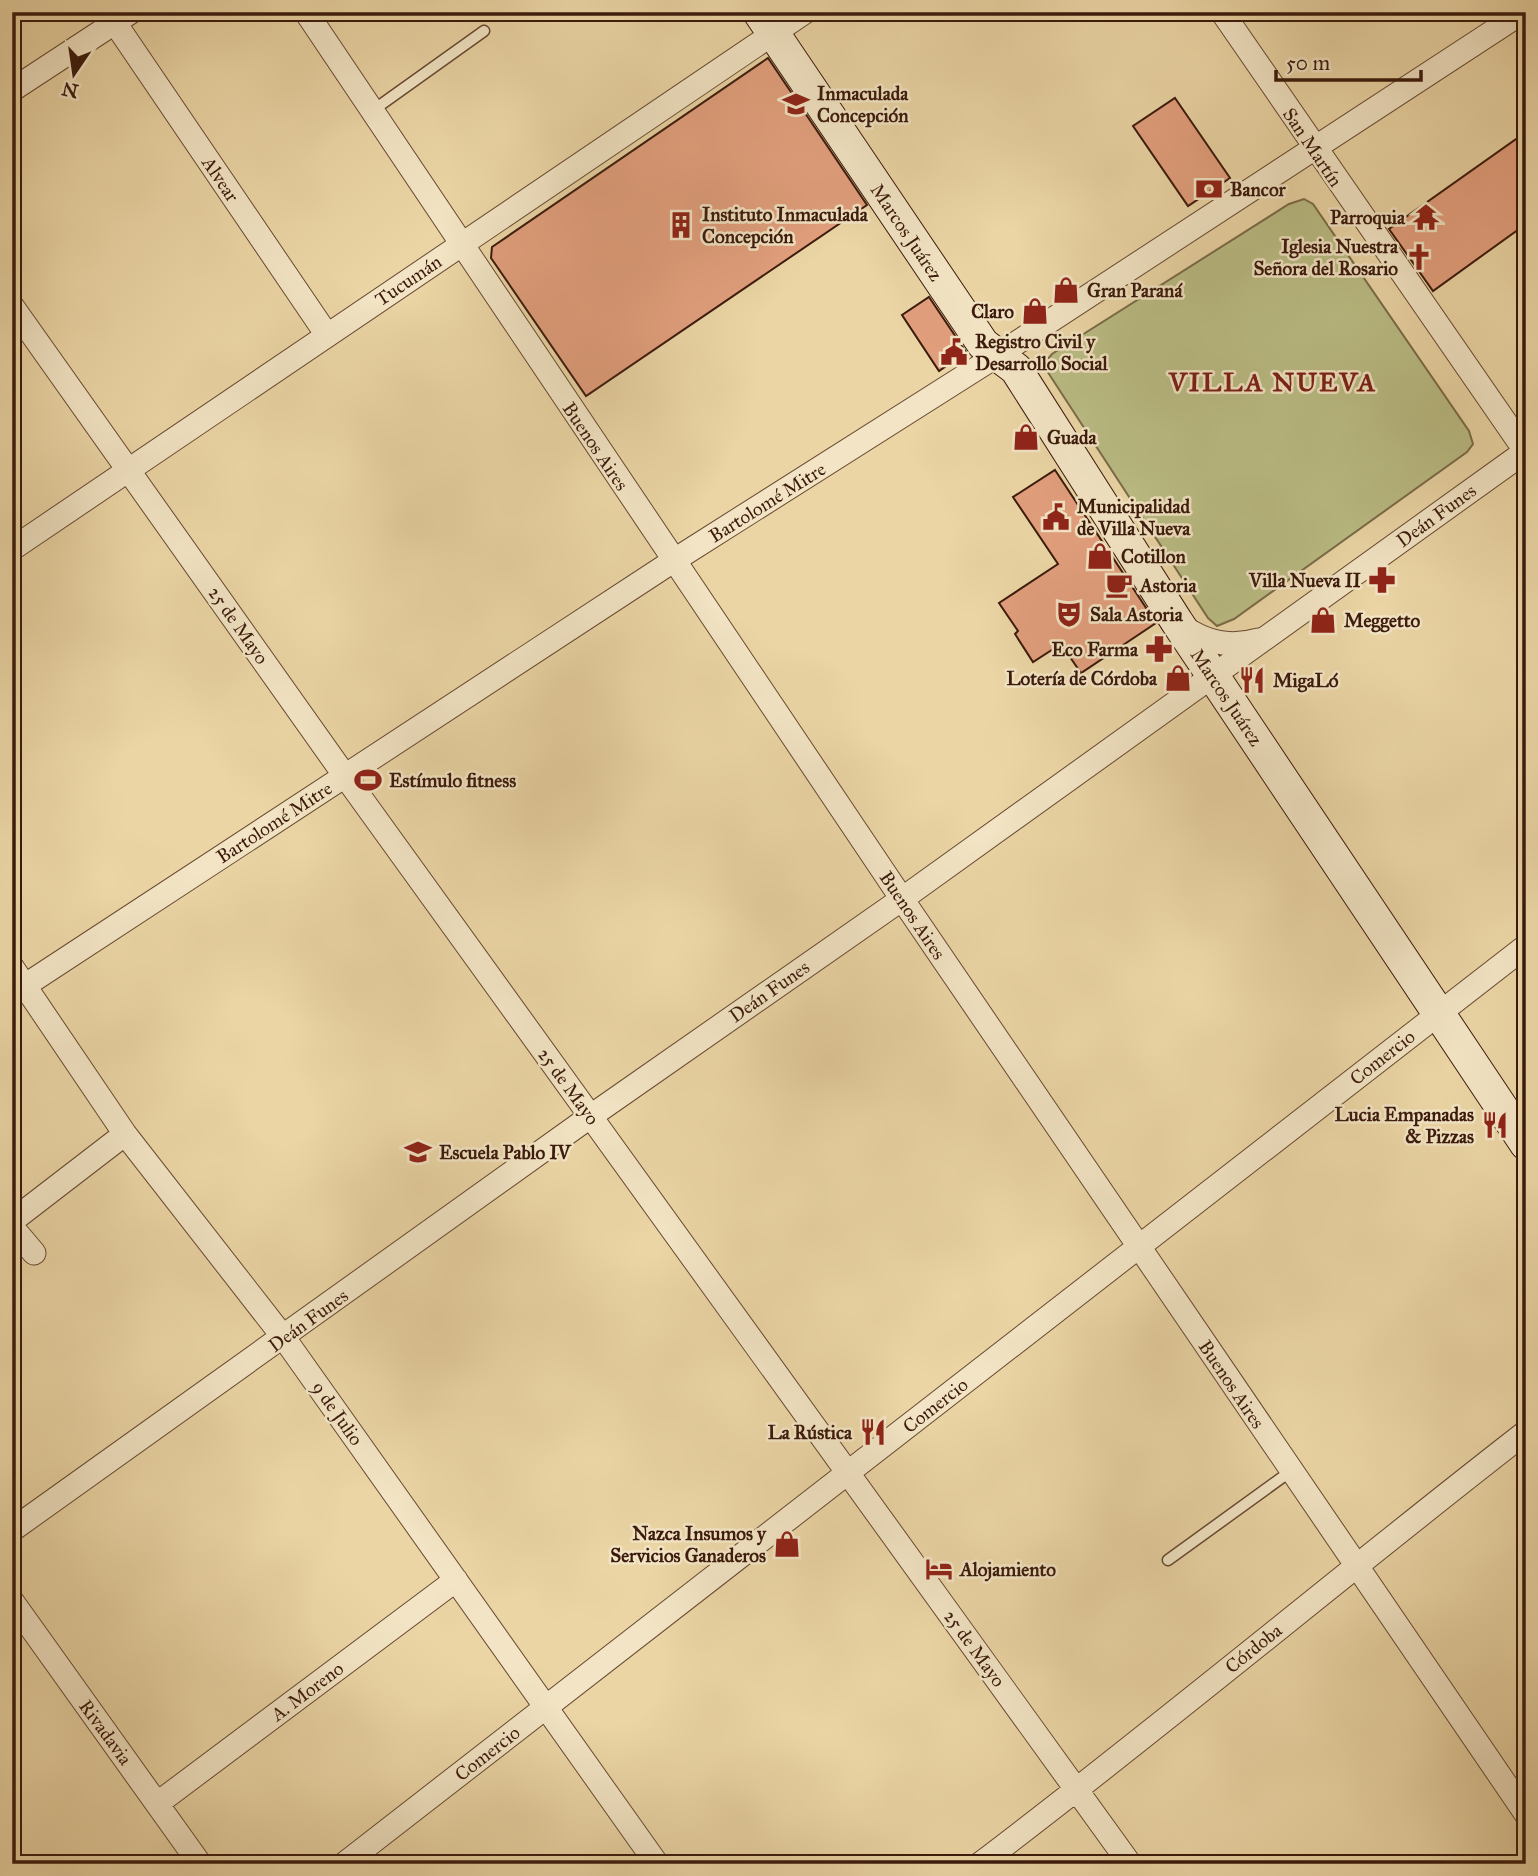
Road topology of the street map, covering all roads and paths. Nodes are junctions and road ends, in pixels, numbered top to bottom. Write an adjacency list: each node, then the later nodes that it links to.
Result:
1 (306, 12): 9 (street, Buenos Aires)
2 (805, 12): 6 (street, Tucumán)
3 (1222, 12): 10 (street, San Martín)
4 (1523, 12): 10 (street, Bartolomé Mitre)
5 (123, 18): 8 (street); 13 (street, Alvear)
6 (766, 23): 11 (street, Tucumán); 14 (main road, Marcos Juárez)
7 (484, 31): 9 (lane)
8 (12, 90)
9 (372, 111): 11 (street, Buenos Aires)
10 (1314, 149): 14 (street, Bartolomé Mitre); 15 (street, San Martín)
11 (460, 245): 13 (street, Tucumán); 18 (street, Buenos Aires)
12 (12, 306): 16 (street, 25 de Mayo)
13 (327, 335): 16 (street, Tucumán)
14 (998, 355): 18 (street, Bartolomé Mitre); 19 (main road, Marcos Juárez)
15 (1526, 451): 20 (street, Deán Funes)
16 (130, 470): 17 (street, Tucumán); 22 (street, 25 de Mayo)
17 (12, 549)
18 (673, 561): 22 (street, Bartolomé Mitre); 23 (street, Buenos Aires)
19 (1177, 622): 20 (street); 21 (main road, Marcos Juárez)
20 (1266, 637): 21 (street, Deán Funes)
21 (1213, 676): 23 (street, Deán Funes); 26 (main road, Marcos Juárez)
22 (345, 776): 25 (street, Bartolomé Mitre); 27 (street, 25 de Mayo)
23 (902, 899): 27 (street, Deán Funes); 32 (street, Buenos Aires)
24 (1526, 946): 26 (street, Comercio)
25 (17, 982): 28 (street, 9 de Julio)
26 (1438, 1014): 29 (main road, Marcos Juárez); 32 (street, Comercio)
27 (591, 1115): 34 (street, Deán Funes); 37 (street, 25 de Mayo)
28 (125, 1134): 30 (street); 34 (street, 9 de Julio)
29 (1526, 1144)
30 (12, 1221)
31 (12, 1227): 33 (street)
32 (1139, 1246): 36 (street, Buenos Aires); 37 (street, Comercio)
33 (34, 1253)
34 (284, 1338): 38 (street, Deán Funes); 41 (street, 9 de Julio)
35 (1526, 1432): 40 (street, Córdoba)
36 (1291, 1471): 39 (lane); 40 (street, Buenos Aires)
37 (848, 1472): 43 (street, Comercio); 44 (street, 25 de Mayo)
38 (12, 1530)
39 (1168, 1560)
40 (1355, 1565): 44 (street, Córdoba); 46 (street, Buenos Aires)
41 (456, 1580): 43 (street, 9 de Julio); 45 (street, A. Moreno)
42 (12, 1601): 45 (street, Rivadavia)
43 (546, 1707): 48 (street, Comercio); 49 (street, 9 de Julio)
44 (1078, 1790): 50 (street, Córdoba); 51 (street, 25 de Mayo)
45 (158, 1803): 47 (street, Rivadavia)
46 (1526, 1814)
47 (200, 1864)
48 (344, 1864)
49 (657, 1864)
50 (980, 1864)
51 (1130, 1864)

